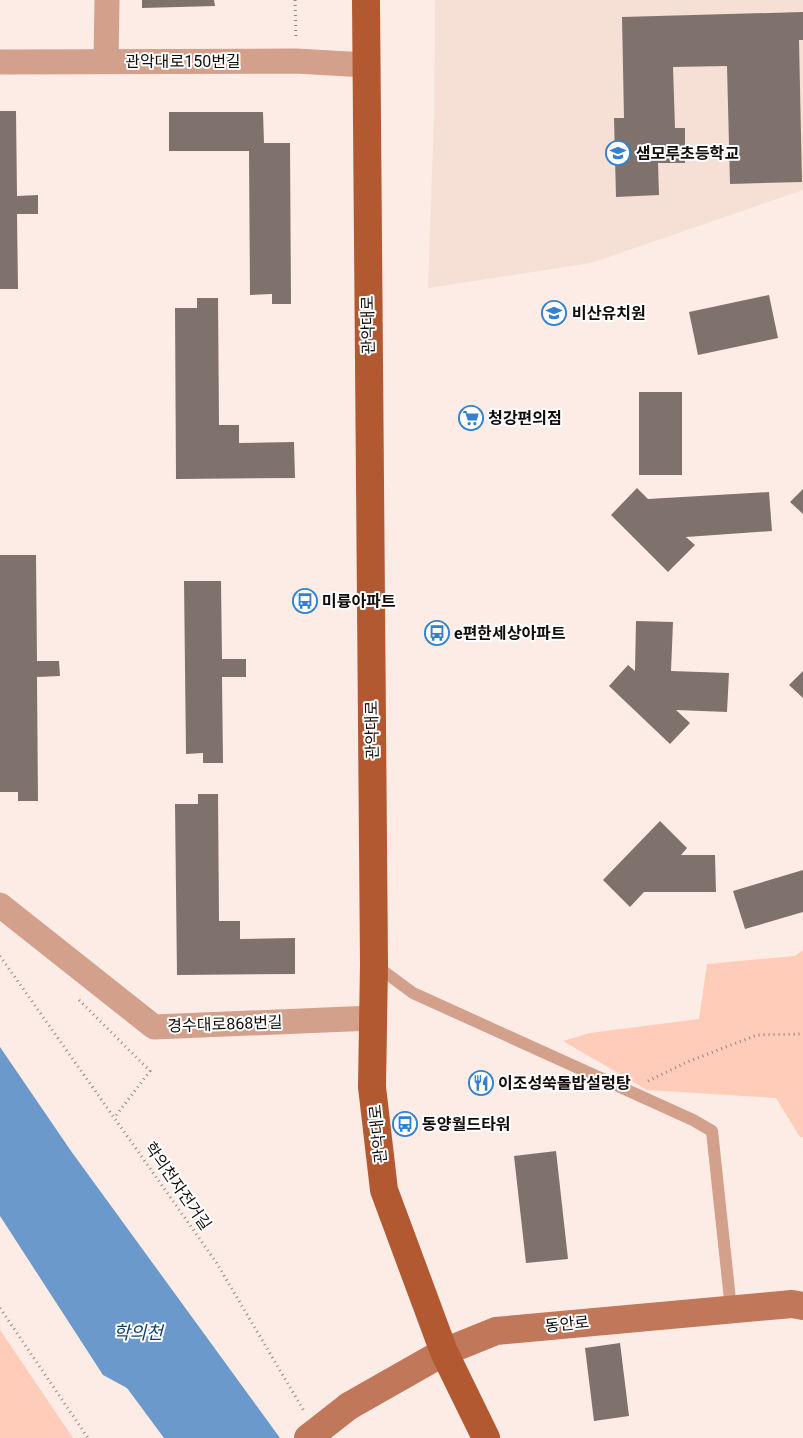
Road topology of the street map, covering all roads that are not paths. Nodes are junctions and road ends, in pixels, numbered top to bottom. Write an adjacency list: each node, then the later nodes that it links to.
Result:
1 (107, 0): 3 (street)
2 (366, 0): 5 (main road, 관악대로)
3 (106, 61): 4 (street, 관악대로150번길); 5 (street, 관악대로150번길)
4 (0, 62)
5 (366, 65): 7 (main road, 관악대로)
6 (0, 905): 8 (street, 경수대로868번길)
7 (374, 964): 8 (main road, 관악대로); 10 (lane)
8 (373, 1018): 11 (main road, 관악대로)
9 (803, 1306): 10 (street, 동안로)
10 (731, 1309): 11 (street, 동안로)
11 (444, 1352): 12 (street, 동안로, bridge); 13 (main road, 관악대로)
12 (309, 1429)
13 (486, 1438)

